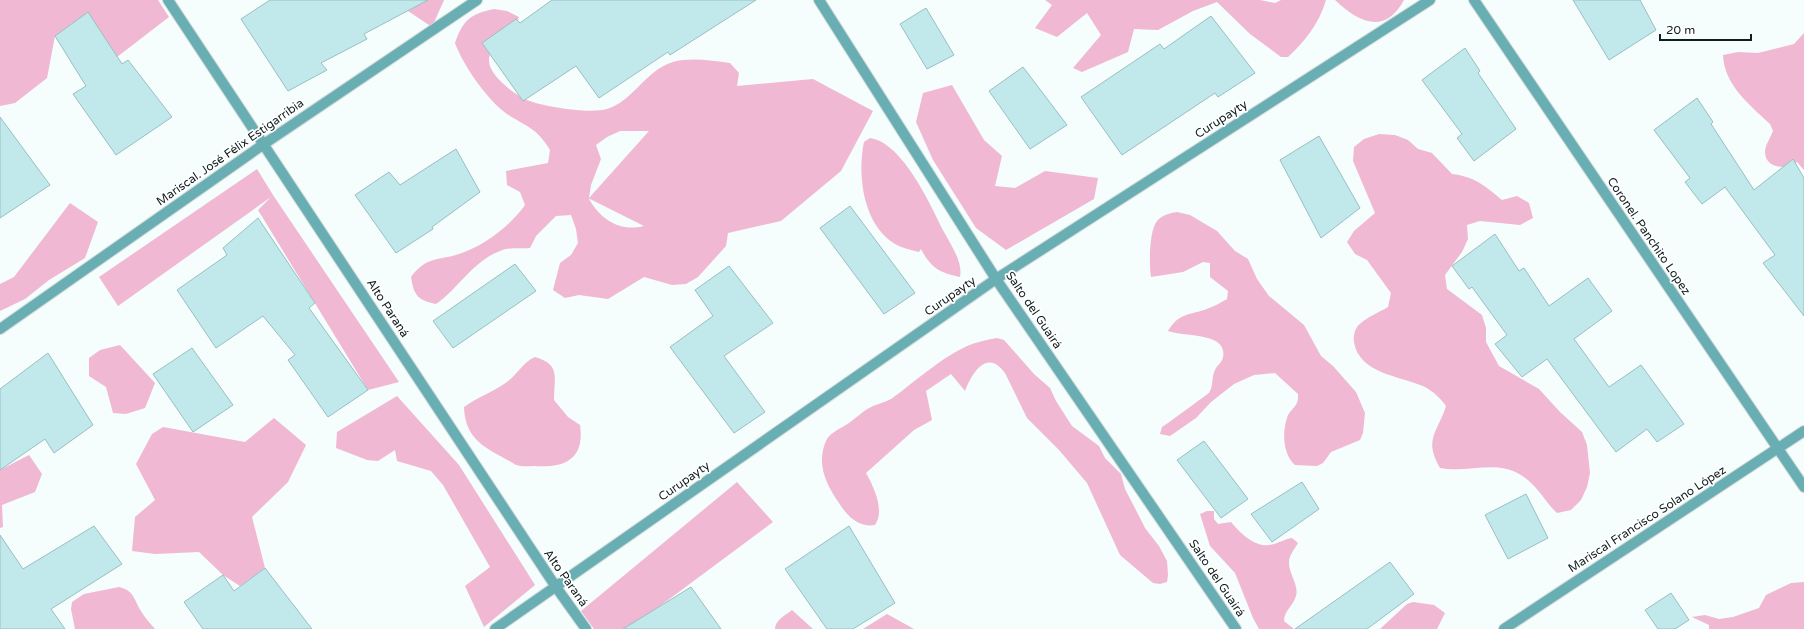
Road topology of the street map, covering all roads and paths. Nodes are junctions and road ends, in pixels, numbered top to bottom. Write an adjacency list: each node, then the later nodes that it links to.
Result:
1 (168, 0): 6 (street, Alto Paraná)
2 (477, 0): 6 (street, Mariscal. José Félix Estigarribia)
3 (819, 0): 7 (street, Salto del Guairá)
4 (1430, 0): 7 (street, Curupayty)
5 (1474, 0): 10 (street, Coronel. Panchito Lopez)
6 (264, 144): 8 (street, Mariscal. José Félix Estigarribia); 12 (street, Alto Paraná)
7 (996, 279): 12 (street, Curupayty); 15 (street, Salto del Guairá)
8 (0, 329)
9 (1804, 431): 10 (street, Mariscal Francisco Solano López)
10 (1777, 449): 11 (street, Coronel. Panchito Lopez); 16 (street, Mariscal Francisco Solano López)
11 (1804, 487)
12 (556, 587): 13 (street, Curupayty); 14 (street, Alto Paraná)
13 (495, 629)
14 (586, 629)
15 (1236, 629)
16 (1504, 629)

